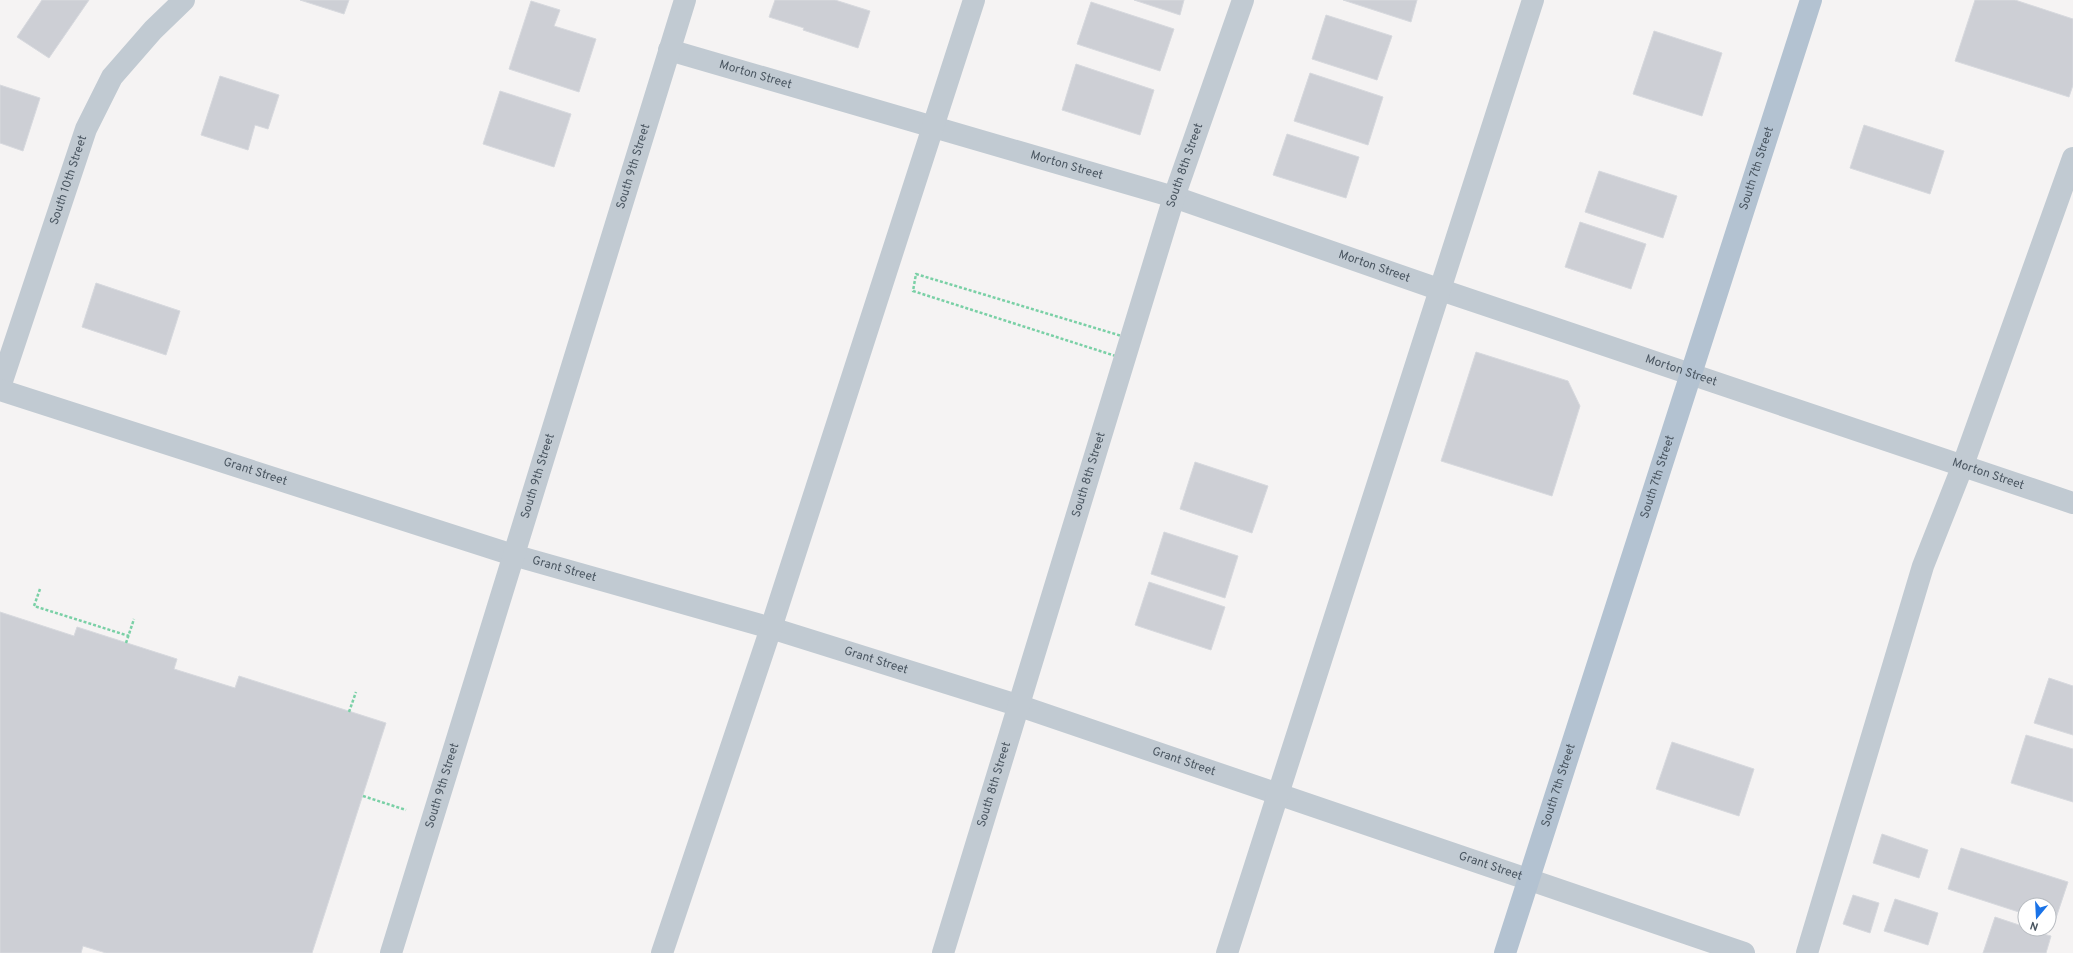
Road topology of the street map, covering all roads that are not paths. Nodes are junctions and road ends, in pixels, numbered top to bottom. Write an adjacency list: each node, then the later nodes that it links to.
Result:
1 (184, 0): 13 (street, South 10th Street)
2 (685, 0): 7 (street, South 9th Street)
3 (974, 0): 8 (street)
4 (1243, 0): 10 (street, South 8th Street)
5 (1533, 0): 11 (street)
6 (1811, 0): 12 (main road, South 7th Street)
7 (669, 50): 8 (street, Morton Street); 16 (street, South 9th Street)
8 (934, 126): 10 (street, Morton Street); 17 (street)
9 (2073, 158): 14 (street)
10 (1174, 197): 11 (street, Morton Street); 18 (street, South 8th Street)
11 (1440, 290): 12 (street, Morton Street); 19 (street)
12 (1690, 373): 14 (street, Morton Street); 20 (main road, South 7th Street)
13 (0, 388): 16 (street, Grant Street)
14 (1963, 466): 15 (street, Morton Street); 27 (street)
15 (2073, 502)
16 (513, 555): 17 (street, Grant Street); 21 (street, South 9th Street)
17 (771, 628): 18 (street, Grant Street); 22 (street)
18 (1020, 706): 19 (street, Grant Street); 23 (street, South 8th Street)
19 (1277, 793): 20 (street, Grant Street); 24 (street)
20 (1529, 879): 25 (main road, South 7th Street); 26 (street, Grant Street)
21 (391, 953)
22 (662, 953)
23 (944, 953)
24 (1227, 953)
25 (1505, 953)
26 (1744, 953)
27 (1807, 953)

